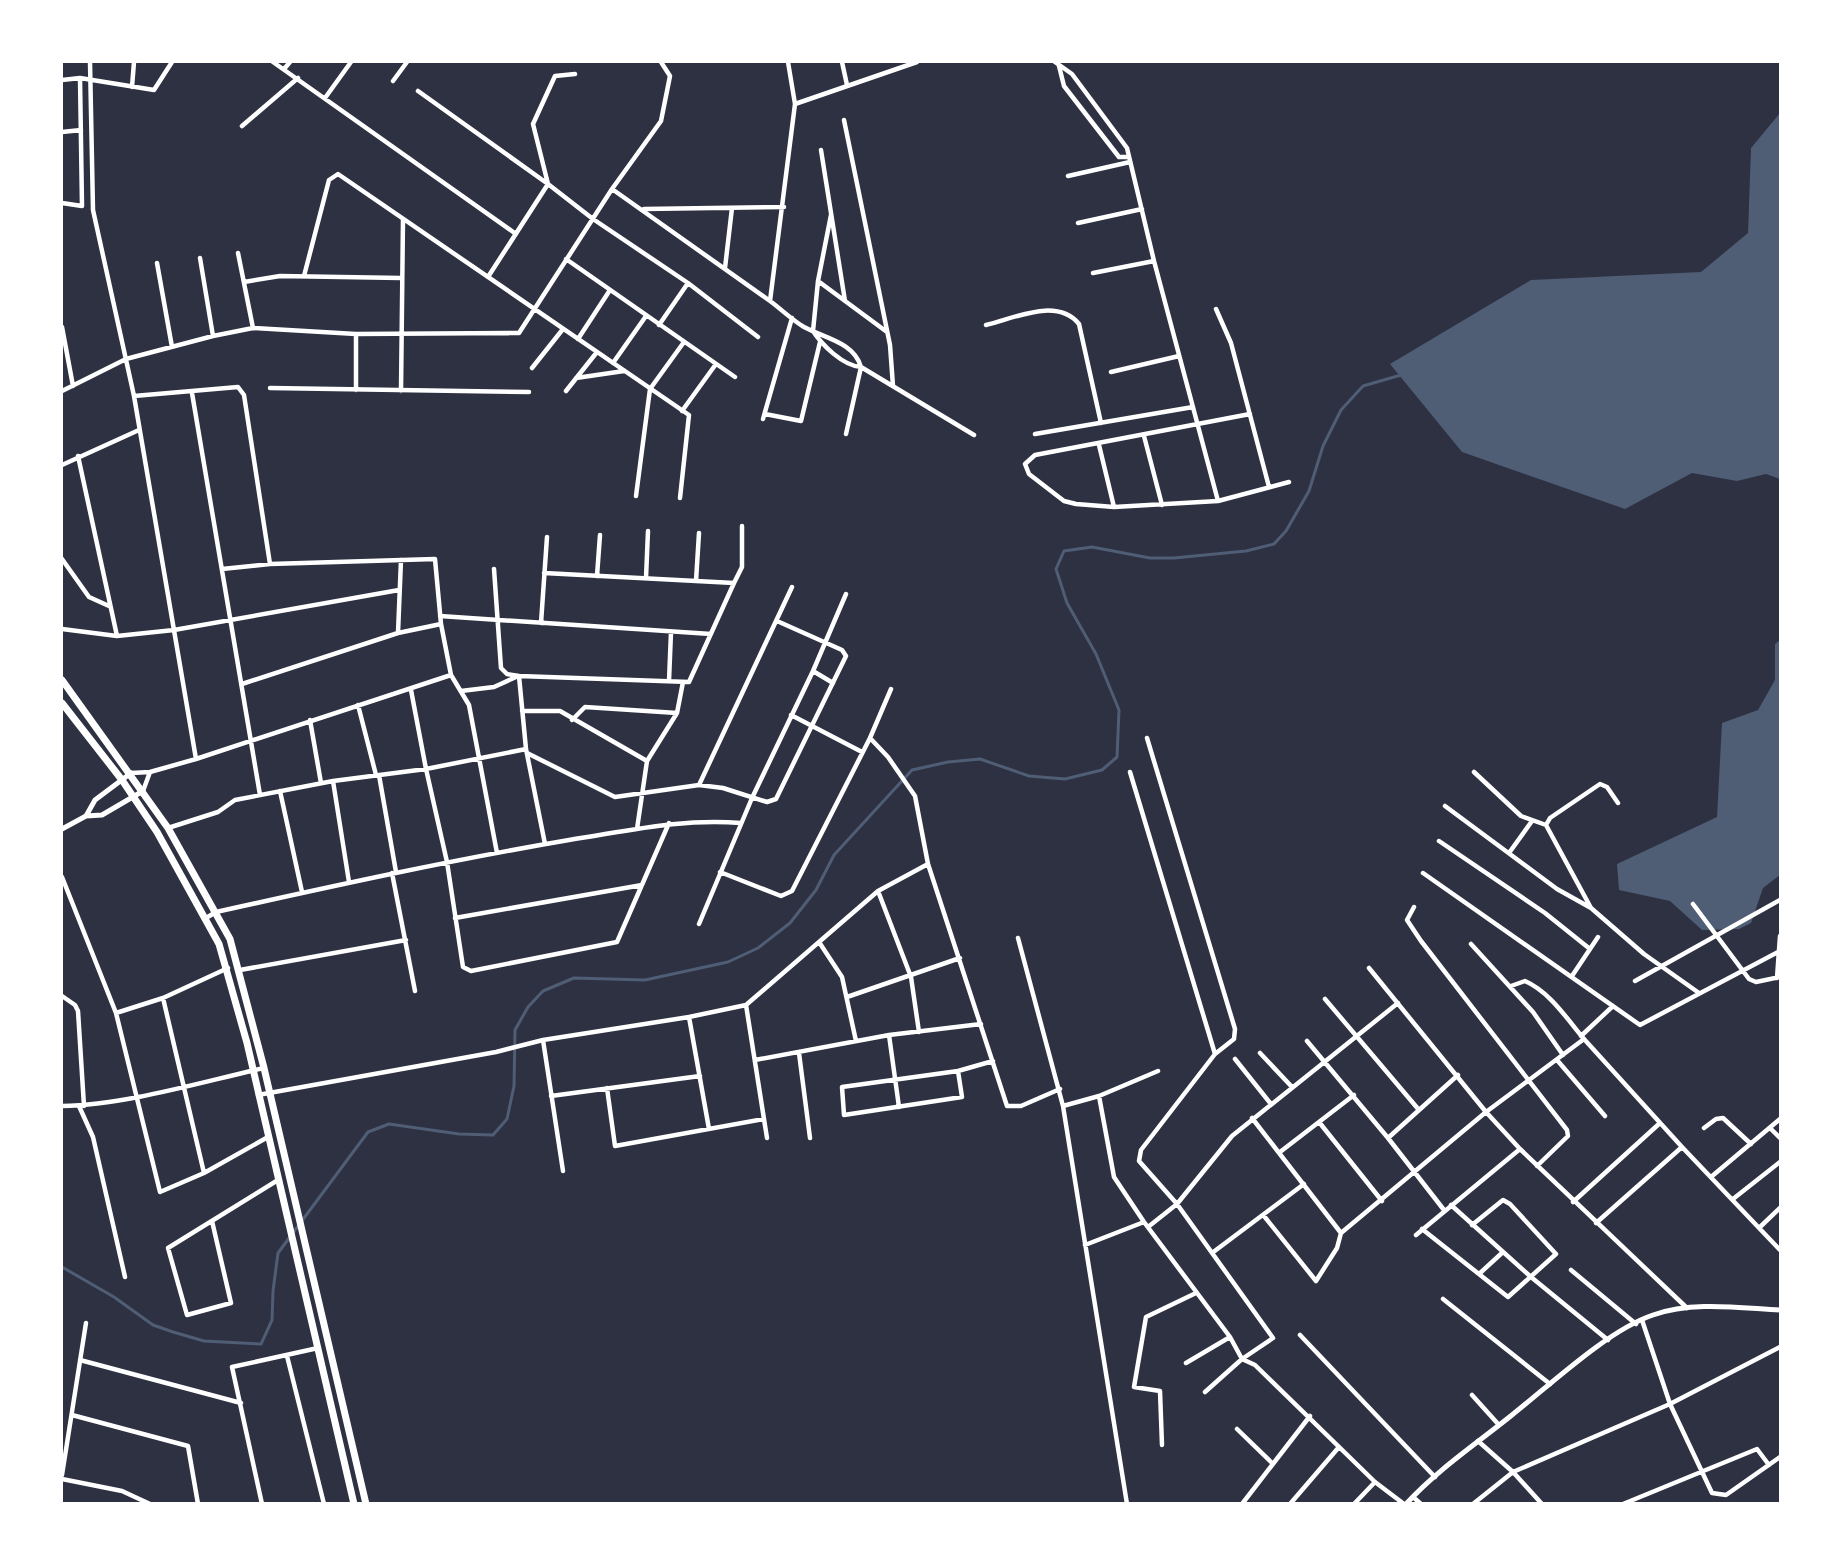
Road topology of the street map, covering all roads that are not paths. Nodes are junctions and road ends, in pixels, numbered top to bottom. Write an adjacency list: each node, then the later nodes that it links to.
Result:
1 (90, 62): 19 (street)
2 (134, 62): 22 (street)
3 (172, 62): 22 (street)
4 (273, 62): 14 (street)
5 (290, 62): 14 (street)
6 (351, 62): 24 (street)
7 (407, 62): 20 (street)
8 (661, 62): 36 (street)
9 (788, 62): 25 (street)
10 (842, 62): 21 (street)
11 (917, 62): 12 (street)
12 (904, 64): 21 (street)
13 (1057, 64): 26 (street); 27 (street)
14 (284, 69): 17 (street)
15 (575, 74): 35 (street)
16 (80, 78): 18 (street); 19 (street); 30 (street)
17 (298, 78): 24 (street); 29 (street)
18 (62, 80)
19 (89, 80): 22 (street); 84 (street)
20 (393, 81)
21 (847, 85): 25 (street)
22 (132, 87)
23 (418, 91): 35 (street)
24 (325, 98): 46 (street)
25 (795, 104): 38 (street)
26 (1101, 112): 27 (street); 33 (street)
27 (1090, 119): 33 (street)
28 (844, 120): 73 (street)
29 (242, 126)
30 (81, 130): 31 (street); 37 (street)
31 (62, 132)
32 (820, 150): 42 (street)
33 (1129, 159): 34 (street); 40 (street)
34 (1068, 176)
35 (548, 184): 44 (street); 46 (street)
36 (612, 189): 41 (street); 44 (street)
37 (62, 202)
38 (784, 207): 39 (street); 61 (street)
39 (732, 208): 41 (street); 52 (street)
40 (1142, 208): 45 (street); 50 (street)
41 (644, 209): 52 (street)
42 (831, 215): 57 (street); 62 (street)
43 (404, 219): 54 (street); 55 (street); 56 (street)
44 (593, 219): 49 (street); 59 (street)
45 (1078, 223)
46 (516, 234): 55 (street)
47 (238, 253): 58 (street)
48 (200, 258): 76 (street)
49 (566, 259): 60 (street); 63 (street)
50 (1154, 261): 53 (street); 83 (street)
51 (157, 263): 81 (street)
52 (725, 268): 61 (street)
53 (1093, 273)
54 (304, 276): 56 (street); 58 (street)
55 (488, 277): 63 (street)
56 (401, 278): 74 (street)
57 (818, 281): 62 (street); 72 (street)
58 (244, 282): 70 (street)
59 (688, 283): 67 (street); 77 (street)
60 (610, 290): 65 (street); 78 (street)
61 (770, 300): 66 (street)
62 (845, 301): 73 (street)
63 (534, 309): 71 (street); 74 (street)
64 (1216, 309): 106 (street)
65 (646, 316): 67 (street); 85 (street)
66 (792, 318): 72 (street); 80 (street)
67 (659, 325): 79 (street)
68 (986, 325): 107 (street)
69 (62, 327): 93 (street)
70 (253, 328): 75 (street); 76 (street)
71 (563, 329): 78 (street); 88 (street)
72 (813, 331): 80 (street); 87 (street)
73 (887, 332): 94 (street)
74 (400, 333): 75 (street); 99 (street)
75 (356, 334): 97 (street)
76 (213, 336): 81 (street)
77 (758, 337)
78 (578, 339): 82 (street)
79 (684, 342): 86 (street); 96 (street)
80 (820, 342): 87 (street)
81 (172, 347): 84 (street)
82 (597, 352): 85 (street); 92 (street)
83 (1179, 356): 90 (street); 104 (street)
84 (126, 359): 93 (street); 103 (street)
85 (613, 363): 89 (street)
86 (716, 364): 91 (street); 105 (street)
87 (861, 367): 94 (street); 110 (street)
88 (532, 368)
89 (624, 371): 92 (street); 96 (street)
90 (1112, 372)
91 (735, 377)
92 (576, 378): 100 (street)
93 (73, 386): 98 (street)
94 (893, 386): 112 (street)
95 (270, 388): 97 (street)
96 (650, 389): 105 (street); 119 (street)
97 (356, 390): 99 (street)
98 (62, 391)
99 (401, 391): 101 (street)
100 (566, 391)
101 (529, 392)
102 (192, 393): 103 (street); 131 (street); 132 (street)
103 (134, 396): 109 (street)
104 (1193, 407): 107 (street); 108 (street)
105 (682, 411): 120 (street)
106 (1250, 414): 108 (street); 118 (street)
107 (1101, 423): 111 (street)
108 (1198, 425): 113 (street); 121 (street)
109 (139, 430): 115 (street); 150 (street)
110 (846, 434)
111 (1035, 434)
112 (974, 435)
113 (1144, 436): 114 (street); 122 (street)
114 (1099, 445): 123 (street); 123 (street)
115 (78, 456): 116 (street); 142 (street)
116 (62, 465)
117 (1289, 482): 118 (street)
118 (1269, 487): 121 (street)
119 (636, 496)
120 (680, 498)
121 (1218, 501): 122 (street)
122 (1162, 505): 123 (street)
123 (1114, 507)
124 (742, 526): 138 (street)
125 (648, 531): 136 (street)
126 (699, 533): 137 (street)
127 (600, 534): 135 (street)
128 (547, 537): 134 (street)
129 (62, 559): 142 (street)
130 (401, 560): 131 (street); 140 (street); 143 (street)
131 (270, 564): 132 (street)
132 (222, 569): 146 (street)
133 (494, 569): 144 (street)
134 (544, 573): 135 (street); 147 (street)
135 (597, 576): 136 (street)
136 (645, 578): 137 (street)
137 (696, 581): 138 (street)
138 (734, 583): 153 (street)
139 (792, 587): 145 (street)
140 (399, 590): 146 (street); 152 (street)
141 (846, 594): 155 (street)
142 (109, 606): 154 (street)
143 (440, 616): 144 (street); 148 (street)
144 (499, 620): 147 (street); 158 (street)
145 (777, 621): 155 (street); 194 (street)
146 (231, 622): 150 (street); 164 (street)
147 (541, 623): 151 (street)
148 (441, 624): 152 (street); 157 (street)
149 (62, 629): 154 (street)
150 (174, 630): 154 (street); 183 (street)
151 (671, 632): 153 (street); 161 (street)
152 (398, 633): 164 (street)
153 (711, 634): 162 (street)
154 (117, 636)
155 (825, 643): 156 (street); 163 (street)
156 (813, 671): 163 (street); 173 (street)
157 (451, 675): 166 (street); 168 (street)
158 (519, 676): 159 (street); 161 (street); 167 (street)
159 (510, 679): 167 (street); 168 (street)
160 (62, 680): 189 (main road)
161 (669, 681): 162 (street)
162 (683, 681): 172 (street)
163 (833, 683): 176 (street)
164 (242, 684): 179 (street)
165 (891, 689): 177 (street)
166 (411, 690): 170 (street); 185 (street)
167 (520, 690): 171 (street)
168 (461, 691): 182 (street)
169 (62, 703): 191 (main road)
170 (358, 705): 174 (street); 190 (street)
171 (522, 711): 175 (street); 180 (street)
172 (677, 713): 175 (street); 184 (street)
173 (791, 716): 176 (street); 200 (street)
174 (310, 720): 179 (street); 193 (street)
175 (572, 720): 184 (street)
176 (811, 727): 181 (street); 200 (street)
177 (870, 738): 181 (street); 216 (street)
178 (1147, 738): 274 (street)
179 (251, 741): 183 (street); 197 (street)
180 (526, 751): 182 (street); 198 (street); 212 (street)
181 (862, 752): 217 (street)
182 (478, 758): 185 (street); 213 (street)
183 (196, 759): 186 (street)
184 (647, 760): 198 (street)
185 (426, 769): 190 (street); 215 (street)
186 (150, 772): 189 (street); 195 (street)
187 (1130, 772): 274 (street)
188 (1474, 772): 204 (street)
189 (131, 773): 191 (street); 195 (main road)
190 (377, 775): 192 (street); 218 (street)
191 (122, 780): 199 (main road); 203 (street)
192 (333, 781): 193 (street); 221 (street)
193 (321, 783): 196 (street)
194 (699, 785): 198 (street); 200 (street)
195 (143, 791): 199 (street); 208 (main road)
196 (280, 791): 197 (street); 224 (street)
197 (260, 795): 208 (street)
198 (641, 795): 210 (street)
199 (134, 798): 203 (street); 230 (main road)
200 (752, 798): 206 (street)
201 (1618, 803): 207 (street)
202 (1445, 806): 214 (street)
203 (87, 816): 209 (street)
204 (1532, 821): 207 (street); 214 (street)
205 (669, 823): 206 (street); 210 (street); 222 (street)
206 (741, 823): 217 (street)
207 (1546, 825): 228 (street)
208 (168, 828): 229 (main road)
209 (62, 829)
210 (638, 829): 212 (street)
211 (1439, 841): 240 (street)
212 (545, 844): 213 (street)
213 (497, 853): 215 (street)
214 (1509, 853): 228 (street)
215 (447, 862): 218 (street); 231 (street)
216 (928, 864): 223 (street); 242 (street)
217 (720, 872): 232 (street)
218 (394, 873): 221 (street); 237 (street)
219 (1423, 873): 249 (street)
220 (62, 877): 262 (street)
221 (350, 882): 224 (street)
222 (642, 885): 231 (street); 231 (street)
223 (878, 891): 238 (street); 248 (street)
224 (302, 892): 229 (street)
225 (1780, 900): 233 (street)
226 (1693, 904): 233 (street)
227 (1414, 907): 288 (street)
228 (1591, 908): 243 (street)
229 (216, 912): 230 (street); 246 (main road)
230 (206, 918): 244 (main road)
231 (455, 918)
232 (699, 924)
233 (1716, 936): 243 (street); 247 (street)
234 (1780, 936): 241 (street)
235 (1599, 937): 240 (street)
236 (1018, 938): 292 (street)
237 (406, 940): 246 (street); 253 (street)
238 (819, 942): 256 (street); 260 (street)
239 (1471, 944): 252 (street)
240 (1590, 949): 249 (street)
241 (1780, 951): 247 (street); 250 (street)
242 (960, 958): 248 (street); 264 (street)
243 (1661, 966): 251 (street); 254 (street)
244 (228, 968): 257 (street); 282 (main road)
245 (1369, 968): 259 (street)
246 (240, 970): 281 (main road)
247 (1742, 970): 250 (street); 254 (street)
248 (911, 976): 256 (street); 265 (street)
249 (1572, 976): 261 (street)
250 (1779, 978)
251 (1635, 981)
252 (1511, 986): 268 (street); 275 (street)
253 (415, 992)
254 (1699, 993): 261 (street)
255 (62, 996): 301 (street)
256 (847, 997): 270 (street)
257 (163, 998): 262 (street); 289 (street)
258 (1325, 999): 267 (street)
259 (1398, 1003): 267 (street); 285 (street)
260 (746, 1005): 263 (street); 277 (street)
261 (1612, 1006): 268 (street)
262 (116, 1013): 296 (street)
263 (689, 1017): 269 (street); 286 (street)
264 (981, 1024): 265 (street); 280 (street)
265 (919, 1032): 266 (street)
266 (889, 1035): 270 (street); 287 (street)
267 (1357, 1037): 278 (street); 304 (street)
268 (1582, 1037): 275 (street); 311 (street)
269 (543, 1040): 293 (street); 297 (street)
270 (856, 1041): 272 (street)
271 (1307, 1041): 278 (street)
272 (799, 1053): 277 (street); 317 (street)
273 (1260, 1053): 290 (street)
274 (1215, 1054): 335 (street)
275 (1563, 1055): 279 (street)
276 (1235, 1059): 299 (street)
277 (755, 1060): 307 (street)
278 (1325, 1060): 290 (street); 295 (street)
279 (1557, 1060): 288 (street); 306 (street)
280 (993, 1061): 283 (street); 292 (street)
281 (264, 1068): 282 (street); 293 (main road)
282 (253, 1071): 289 (street); 294 (main road)
283 (958, 1071): 287 (street); 303 (street)
284 (1158, 1071): 298 (street)
285 (1458, 1075): 304 (street); 305 (street)
286 (700, 1076): 291 (street); 314 (street)
287 (894, 1082): 303 (street); 303 (street)
288 (1530, 1082): 305 (street); 325 (street)
289 (185, 1085): 296 (street); 328 (street)
290 (1292, 1087): 299 (street)
291 (608, 1088): 297 (street); 314 (street)
292 (1060, 1089): 302 (street)
293 (270, 1093): 294 (street); 400 (main road)
294 (258, 1095): 315 (main road)
295 (1354, 1095): 310 (street); 318 (street)
296 (137, 1096): 301 (street); 328 (street)
297 (552, 1096): 327 (street)
298 (1099, 1096): 302 (street); 341 (street)
299 (1271, 1104): 308 (street)
300 (62, 1106): 301 (street)
301 (82, 1106): 355 (street)
302 (1063, 1106): 349 (street)
303 (899, 1107)
304 (1419, 1110): 318 (street)
305 (1486, 1112): 322 (street); 326 (street)
306 (1605, 1116)
307 (764, 1119): 314 (street); 316 (street)
308 (1252, 1119): 323 (street); 335 (street)
309 (1780, 1119): 313 (street)
310 (1320, 1122): 323 (street); 333 (street)
311 (1660, 1123): 321 (street); 334 (street)
312 (1704, 1128): 320 (street)
313 (1770, 1128): 319 (street); 320 (street)
314 (709, 1129)
315 (268, 1137): 328 (street); 330 (main road)
316 (767, 1138)
317 (810, 1138)
318 (1388, 1138): 326 (street)
319 (1780, 1138)
320 (1751, 1144): 329 (street)
321 (1682, 1147): 329 (street); 342 (street)
322 (1520, 1149): 325 (street); 336 (street)
323 (1280, 1152): 331 (street)
324 (1780, 1161): 332 (street)
325 (1537, 1166): 334 (street)
326 (1414, 1170): 333 (street); 338 (street)
327 (563, 1171)
328 (204, 1173)
329 (1711, 1177): 332 (street)
330 (278, 1180): 340 (street); 368 (main road)
331 (1304, 1184): 339 (street); 347 (street)
332 (1733, 1199): 345 (street)
333 (1382, 1201): 347 (street)
334 (1573, 1202): 342 (street)
335 (1177, 1204): 344 (street); 352 (street)
336 (1451, 1205): 338 (street); 343 (street)
337 (1780, 1208): 345 (street)
338 (1444, 1210): 346 (street)
339 (1264, 1216): 347 (street); 352 (street)
340 (212, 1221): 340 (street)
341 (1144, 1222): 344 (street); 349 (street)
342 (1596, 1223): 359 (street)
343 (1473, 1225): 351 (street); 356 (street)
344 (1148, 1227): 357 (street)
345 (1760, 1227): 350 (street)
346 (1422, 1230): 348 (street); 354 (street)
347 (1341, 1233)
348 (1416, 1235)
349 (1085, 1245): 401 (street)
350 (1780, 1250)
351 (1503, 1252): 354 (street); 356 (street)
352 (1212, 1253): 370 (street)
353 (1571, 1270): 363 (street)
354 (1479, 1274): 356 (street)
355 (124, 1277)
356 (1531, 1277): 366 (street)
357 (1196, 1293): 365 (street); 383 (street)
358 (1443, 1299): 373 (street)
359 (1687, 1308): 360 (street); 361 (street)
360 (1780, 1310)
361 (1642, 1320): 363 (street); 377 (street)
362 (86, 1323): 371 (street)
363 (1636, 1324): 366 (street)
364 (1300, 1335): 391 (street)
365 (1230, 1337): 370 (street); 372 (street)
366 (1608, 1340): 373 (street)
367 (1780, 1347): 377 (street)
368 (318, 1348): 369 (street); 399 (main road)
369 (287, 1356): 376 (street); 398 (street)
370 (1242, 1359): 374 (street); 379 (street)
371 (80, 1360): 376 (street); 378 (street)
372 (1186, 1363)
373 (1550, 1384): 380 (street)
374 (1205, 1392)
375 (1472, 1395): 380 (street)
376 (241, 1403): 397 (street)
377 (1670, 1404): 388 (street); 389 (street)
378 (72, 1415): 390 (street); 396 (street)
379 (1310, 1416): 384 (street); 386 (street)
380 (1499, 1425): 382 (street)
381 (1237, 1429): 386 (street)
382 (1478, 1441): 388 (street); 391 (street)
383 (1162, 1445)
384 (1339, 1447): 392 (street); 403 (street)
385 (1780, 1457): 387 (street)
386 (1271, 1462): 402 (street)
387 (1769, 1465): 389 (street); 389 (street)
388 (1513, 1472): 407 (street); 408 (street)
389 (1701, 1472): 394 (street)
390 (62, 1477): 395 (street)
391 (1435, 1477): 393 (street)
392 (1375, 1482): 404 (street); 405 (street)
393 (1413, 1497): 405 (street); 406 (street)
394 (1631, 1502): 409 (street)
395 (150, 1503)
396 (198, 1503)
397 (262, 1503)
398 (324, 1503)
399 (354, 1503)
400 (366, 1503)
401 (1127, 1503)
402 (1242, 1503)
403 (1290, 1503)
404 (1354, 1503)
405 (1405, 1503)
406 (1421, 1503)
407 (1473, 1503)
408 (1542, 1503)
409 (1623, 1503)

